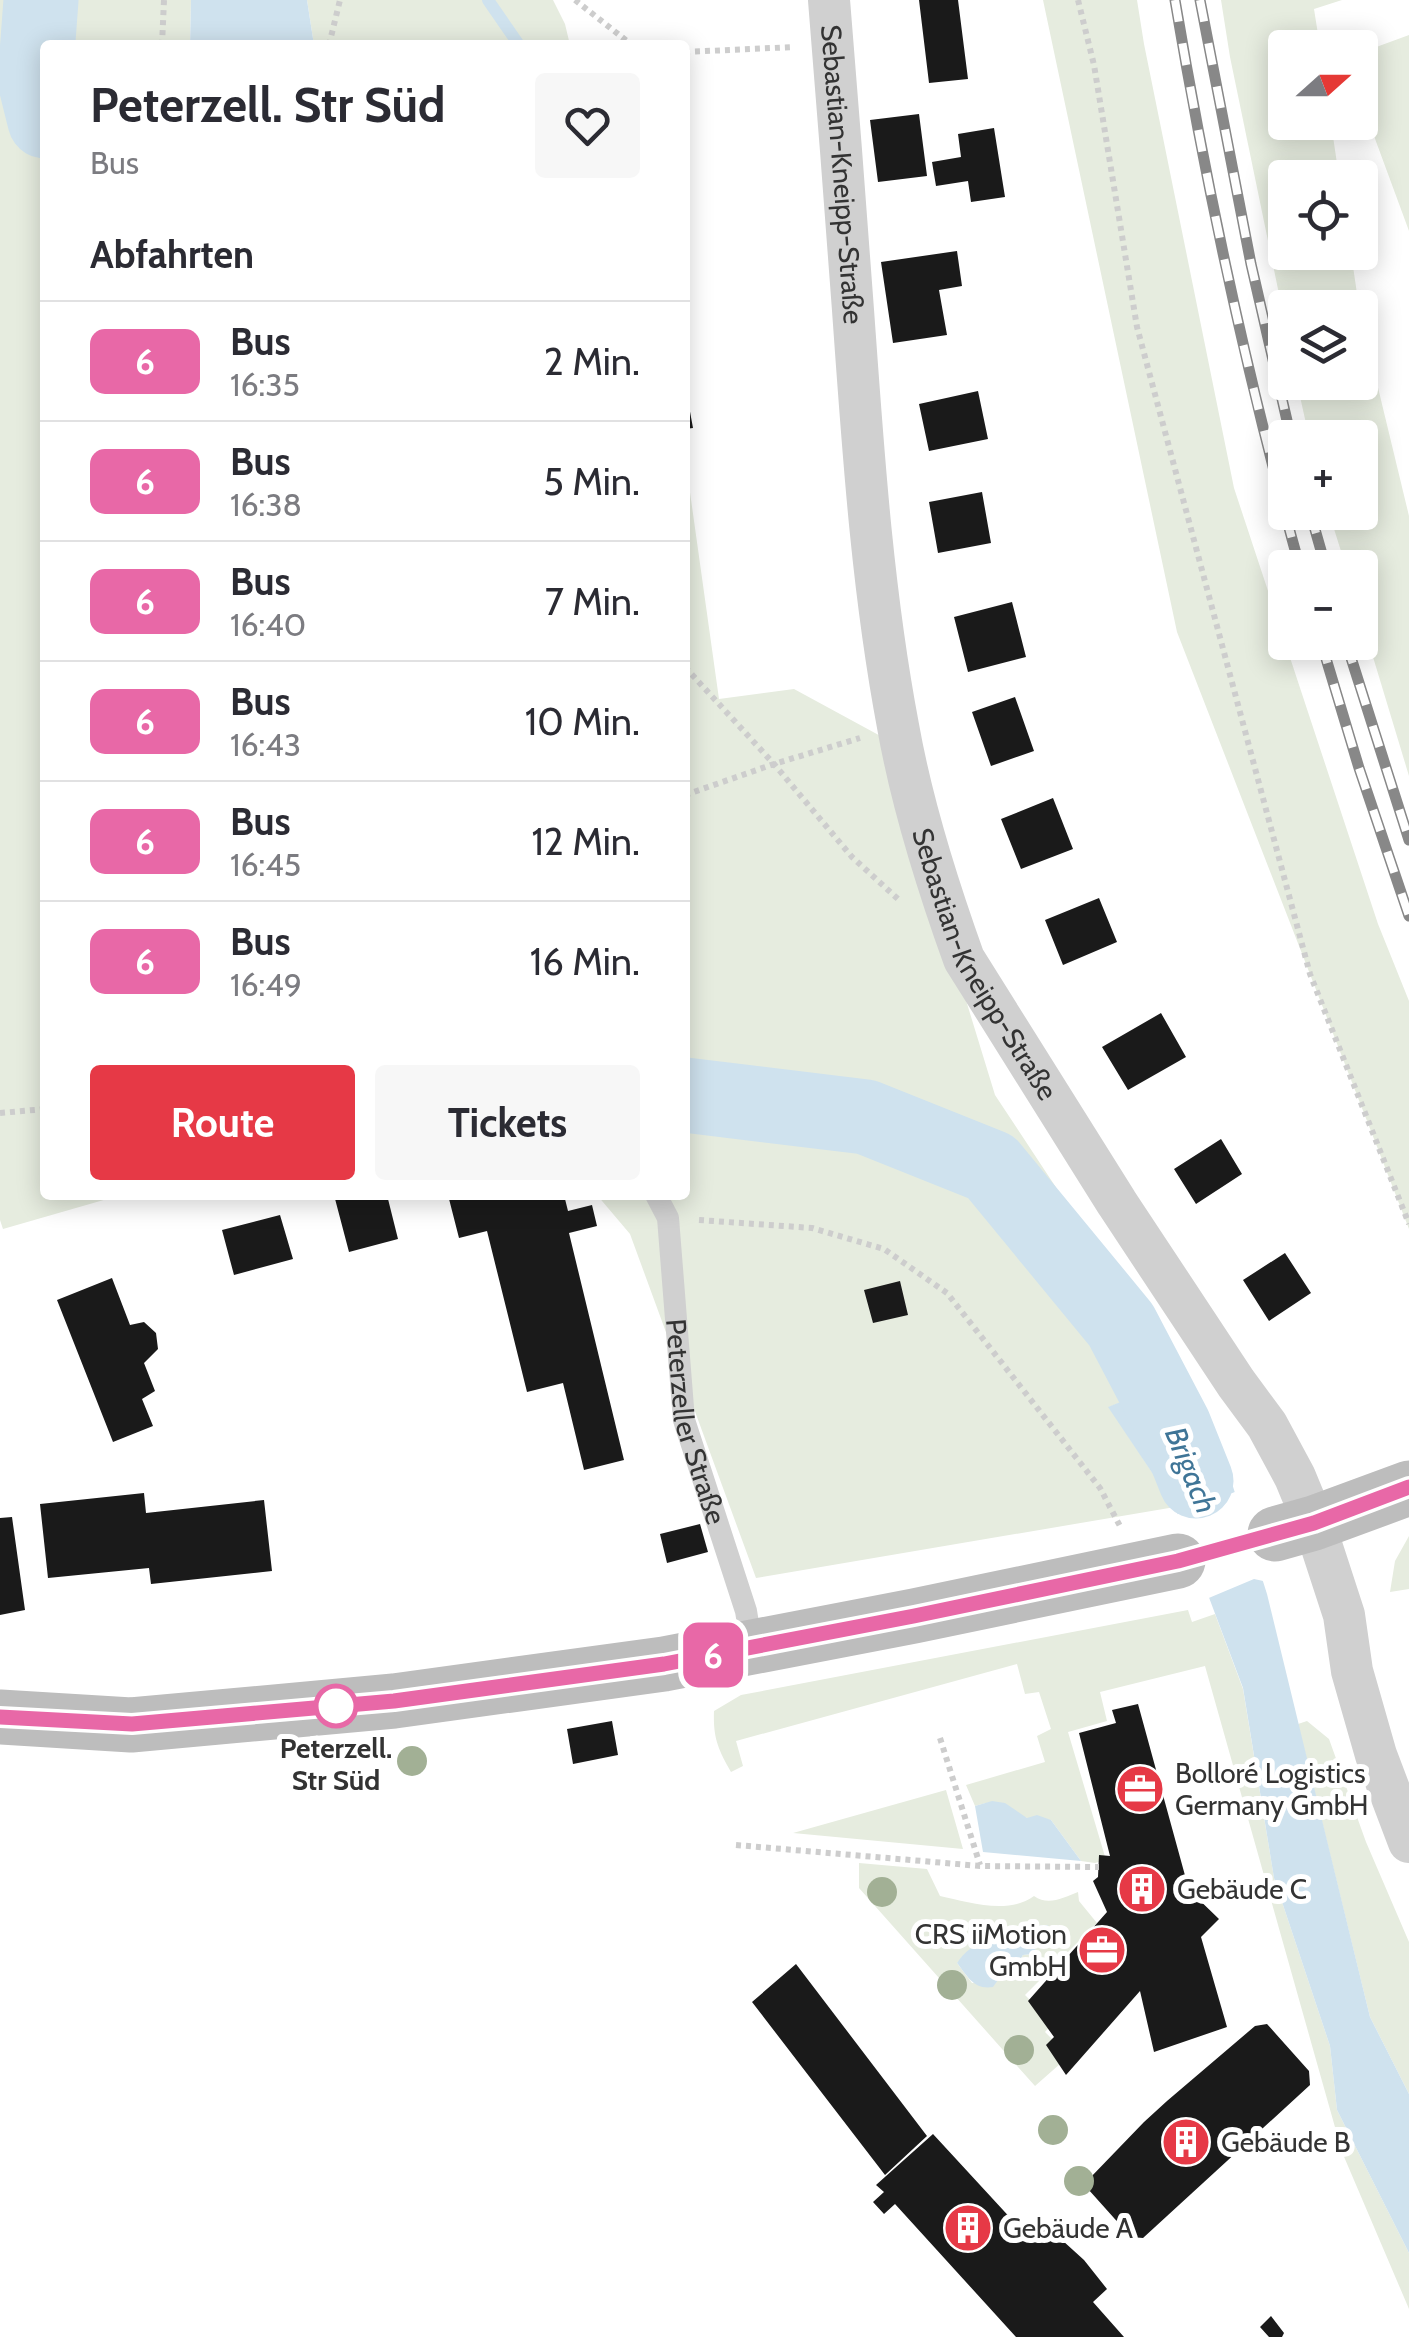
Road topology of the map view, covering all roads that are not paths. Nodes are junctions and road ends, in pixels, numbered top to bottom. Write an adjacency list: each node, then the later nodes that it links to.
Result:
1 (828, 0): 4 (street, Sebastian-Kneipp-Straße)
2 (659, 1200): 6 (lane, Peterzeller Straße)
3 (1409, 1488): 4 (main road)
4 (1294, 1529): 8 (street, Sebastian-Kneipp-Straße)
5 (1178, 1561): 6 (main road)
6 (752, 1648): 7 (main road)
7 (0, 1718)
8 (1409, 1842)

